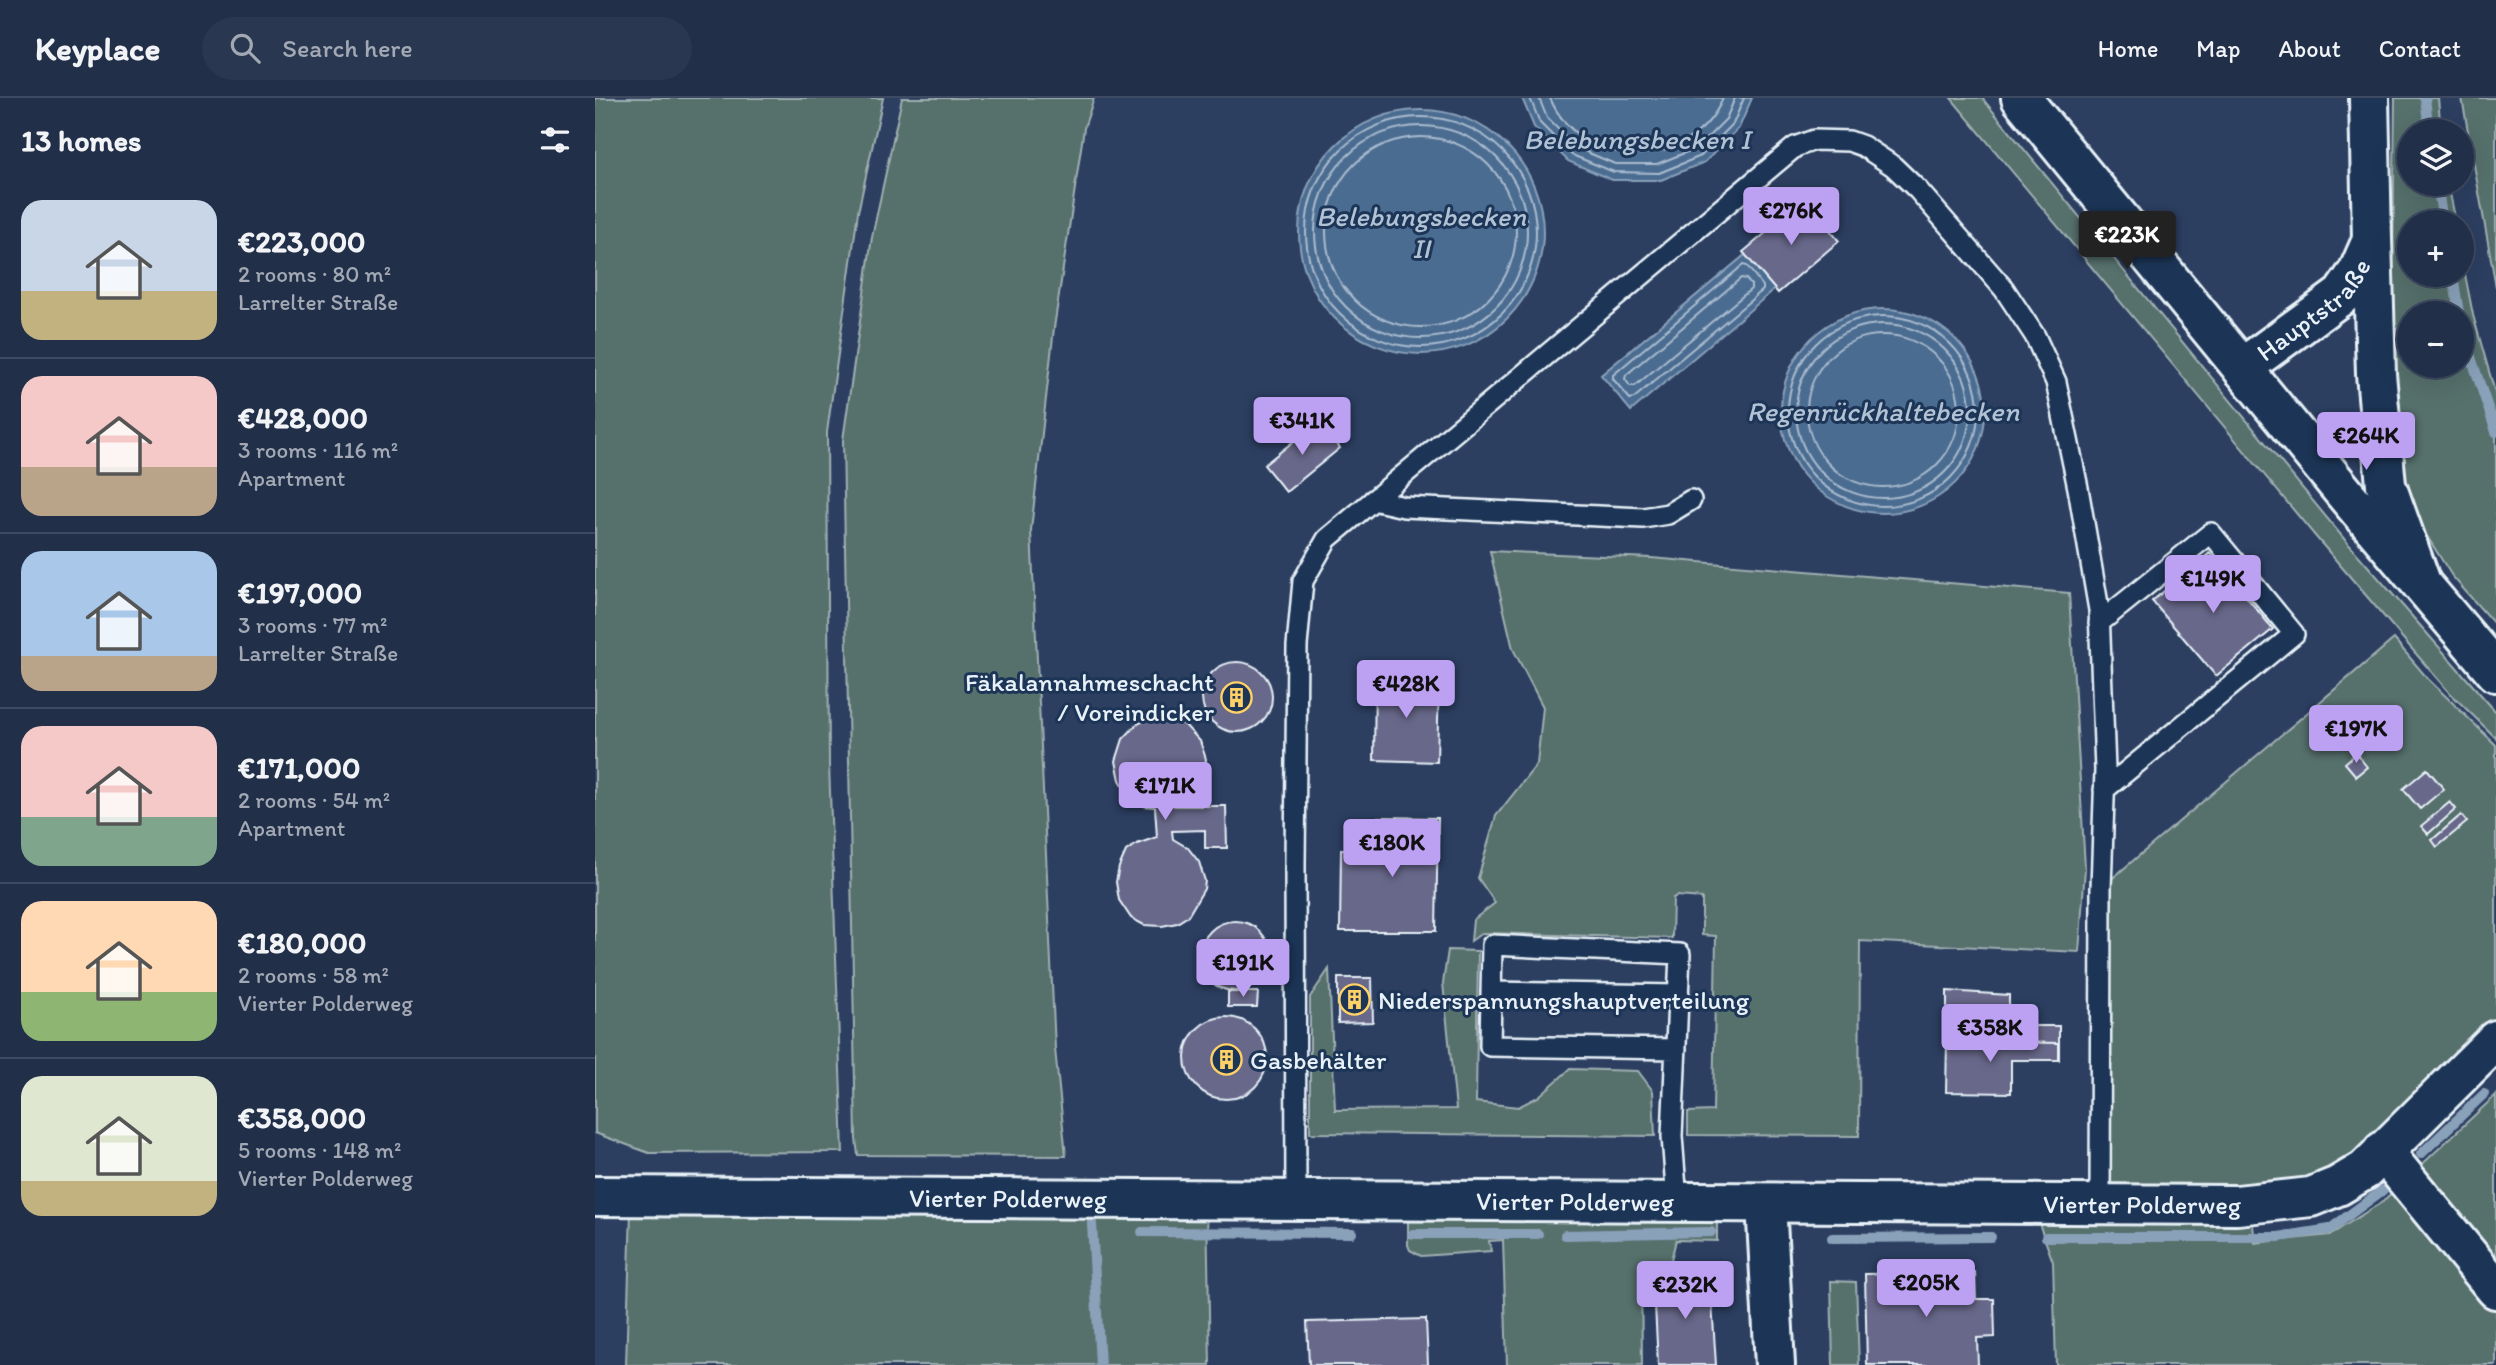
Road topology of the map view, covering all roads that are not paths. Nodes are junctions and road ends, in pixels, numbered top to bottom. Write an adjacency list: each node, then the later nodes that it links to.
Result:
1 (2021, 98): 4 (street)
2 (2369, 98): 3 (street, Hauptstraße)
3 (2372, 240): 4 (street, Hauptstraße); 7 (street, Hauptstraße)
4 (2242, 368): 7 (street)
5 (1373, 500): 6 (lane); 8 (lane); 17 (lane)
6 (1691, 500)
7 (2422, 585): 9 (street)
8 (2099, 623): 10 (lane); 10 (lane)
9 (2496, 672)
10 (2104, 790): 20 (lane)
11 (1491, 992): 12 (lane); 12 (lane); 14 (lane)
12 (1679, 995): 14 (lane)
13 (2496, 1040): 15 (street, Vierter Polderweg)
14 (1676, 1049): 18 (lane)
15 (2383, 1151): 20 (street, Vierter Polderweg); 21 (street)
16 (595, 1196): 17 (street, Vierter Polderweg)
17 (1296, 1200): 18 (street, Vierter Polderweg)
18 (1677, 1202): 19 (street, Vierter Polderweg)
19 (1766, 1203): 20 (street, Vierter Polderweg); 22 (street)
20 (2100, 1204)
21 (2496, 1289)
22 (1775, 1365)

